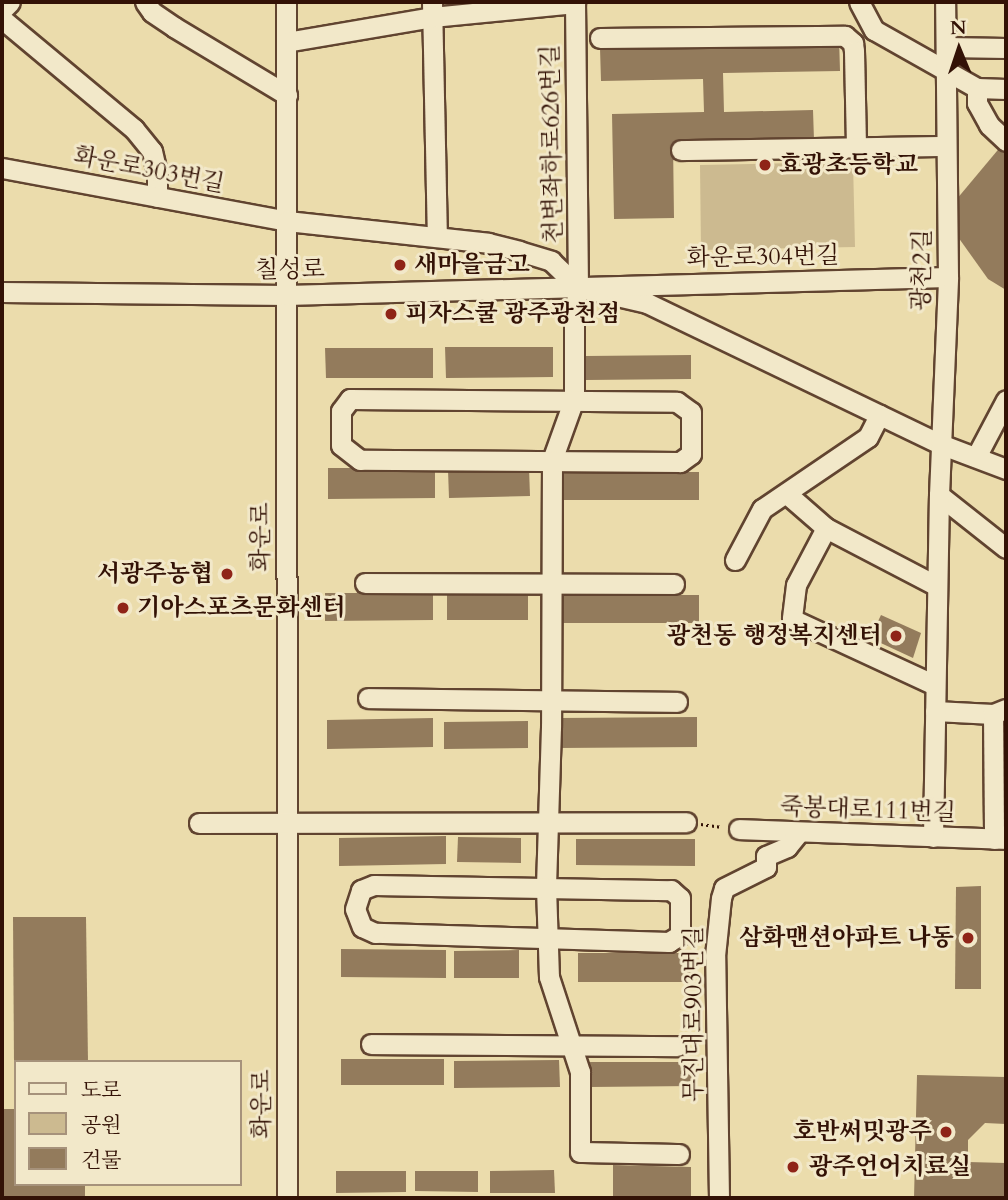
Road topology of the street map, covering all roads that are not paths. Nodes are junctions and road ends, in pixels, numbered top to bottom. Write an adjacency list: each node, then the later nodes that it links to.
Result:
1 (10, 2): 9 (street)
2 (145, 2): 18 (street)
3 (286, 2): 12 (street, 화운로)
4 (859, 2): 15 (street)
5 (945, 2): 13 (street, 광천2길)
6 (541, 3): 7 (street); 8 (street)
7 (575, 3): 28 (street, 천변좌하로626번길)
8 (432, 9): 12 (street); 26 (street)
9 (2, 10)
10 (2, 19): 24 (street)
11 (600, 38): 21 (street)
12 (286, 42): 18 (street, 화운로)
13 (946, 47): 14 (street); 15 (street, 광천2길)
14 (1006, 48)
15 (946, 73): 16 (street); 20 (street, 광천2길)
16 (977, 88): 17 (street); 19 (street)
17 (1006, 89)
18 (286, 95): 25 (street, 화운로)
19 (1006, 141)
20 (946, 146): 21 (street); 27 (street, 광천2길)
21 (856, 147): 22 (street)
22 (681, 150)
23 (2, 168): 24 (street, 화운로303번길)
24 (157, 197): 25 (street, 화운로303번길)
25 (287, 221): 26 (street); 30 (street, 화운로)
26 (437, 237): 28 (street)
27 (948, 277): 28 (street, 화운로304번길); 34 (street, 광천2길)
28 (578, 286): 30 (street, 칠성로); 31 (street, 천변좌하로626번길); 33 (street)
29 (2, 292): 30 (street, 칠성로)
30 (286, 295): 53 (street, 화운로)
31 (574, 399): 36 (street, 천변좌하로626번길); 36 (street); 36 (street)
32 (1006, 400): 35 (street)
33 (879, 415): 34 (street); 38 (street)
34 (940, 444): 35 (street); 39 (street, 광천2길)
35 (976, 457): 37 (street)
36 (552, 460): 44 (street, 천변좌하로626번길)
37 (1006, 469)
38 (787, 494): 40 (street); 42 (street)
39 (939, 495): 41 (street); 46 (street, 광천2길)
40 (826, 528): 46 (street); 47 (street)
41 (1006, 548)
42 (735, 560)
43 (365, 583): 44 (street)
44 (549, 584): 45 (street); 49 (street, 천변좌하로626번길)
45 (674, 584)
46 (937, 586): 47 (street, 광천2길)
47 (935, 685): 51 (street, 광천2길)
48 (368, 698): 49 (street)
49 (551, 699): 50 (street); 54 (street, 천변좌하로626번길)
50 (677, 702)
51 (934, 711): 52 (street); 59 (street, 광천2길)
52 (999, 712): 60 (street, 죽봉대로111번길)
53 (286, 821): 54 (street); 56 (street); 67 (street, 화운로)
54 (547, 821): 55 (street); 61 (street, 천변좌하로626번길)
55 (686, 822)
56 (199, 823)
57 (739, 829): 58 (street, 죽봉대로111번길)
58 (799, 832): 59 (street, 죽봉대로111번길); 68 (street, 무진대로903번길)
59 (933, 837): 60 (street, 죽봉대로111번길)
60 (1000, 839)
61 (546, 887): 62 (street, 천변좌하로626번길); 62 (street); 62 (street)
62 (546, 937): 64 (street, 천변좌하로626번길)
63 (371, 1044): 64 (street)
64 (570, 1044): 65 (street); 66 (street, 천변좌하로626번길)
65 (677, 1046)
66 (679, 1154)
67 (288, 1197)
68 (719, 1198)

